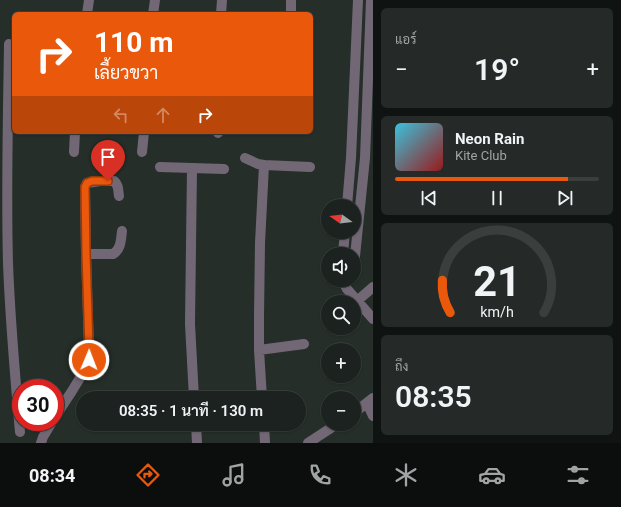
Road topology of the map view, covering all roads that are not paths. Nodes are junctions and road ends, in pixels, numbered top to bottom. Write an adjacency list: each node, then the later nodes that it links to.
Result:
1 (89, 0): 7 (street)
2 (155, 0): 8 (street)
3 (222, 0): 9 (street)
4 (291, 0): 10 (street)
5 (358, 0): 18 (street)
6 (371, 0): 11 (street)
7 (87, 12)
8 (153, 12)
9 (221, 12)
10 (291, 12)
11 (372, 39): 19 (street)
12 (8, 44): 30 (street)
13 (75, 134): 15 (street)
14 (144, 134): 16 (street)
15 (74, 152)
16 (142, 152)
17 (245, 158): 20 (street)
18 (352, 158): 19 (street); 26 (street)
19 (369, 159): 28 (street)
20 (264, 165): 22 (street); 36 (street)
21 (160, 167): 23 (street)
22 (310, 167)
23 (192, 168): 24 (street); 37 (street)
24 (224, 169)
25 (119, 196): 29 (street)
26 (348, 199)
27 (122, 231): 29 (street)
28 (357, 247)
29 (86, 254): 40 (street)
30 (4, 262): 47 (street)
31 (373, 287): 32 (street)
32 (361, 298)
33 (361, 306): 34 (street)
34 (373, 319)
35 (304, 344): 36 (street)
36 (259, 350): 38 (street)
37 (194, 391)
38 (262, 391)
39 (370, 401): 41 (street); 42 (street)
40 (64, 403)
41 (361, 408)
42 (373, 416)
43 (47, 431): 48 (street)
44 (196, 431): 49 (street)
45 (264, 431): 50 (street)
46 (326, 431): 51 (street)
47 (20, 432)
48 (41, 443)
49 (197, 443)
50 (265, 443)
51 (308, 443)

